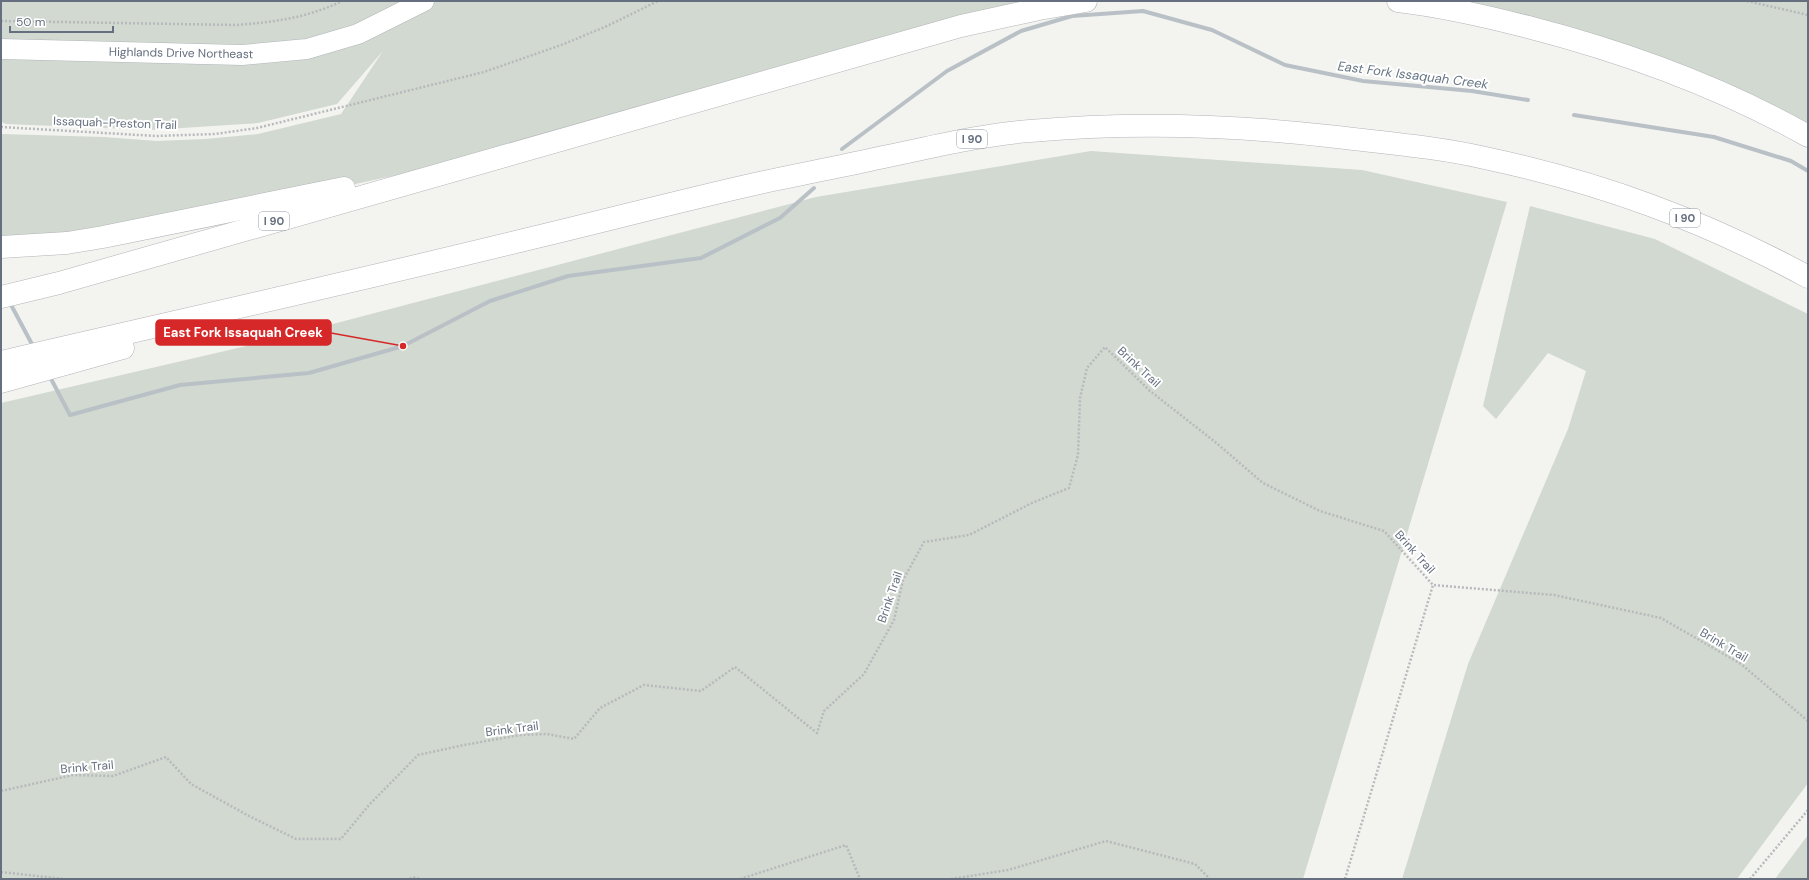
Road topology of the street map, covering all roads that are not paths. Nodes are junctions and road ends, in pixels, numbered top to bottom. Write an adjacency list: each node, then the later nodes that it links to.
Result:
1 (424, 1): 4 (main road, Highlands Drive Northeast)
2 (1086, 1): 6 (highway, I 90)
3 (1398, 1): 5 (highway)
4 (1, 49)
5 (1808, 136)
6 (490, 159): 7 (highway); 10 (highway, I 90)
7 (1, 247)
8 (399, 271): 9 (highway, I 90); 11 (highway); 11 (highway, I 90)
9 (1808, 277)
10 (1, 297)
11 (3, 372)

